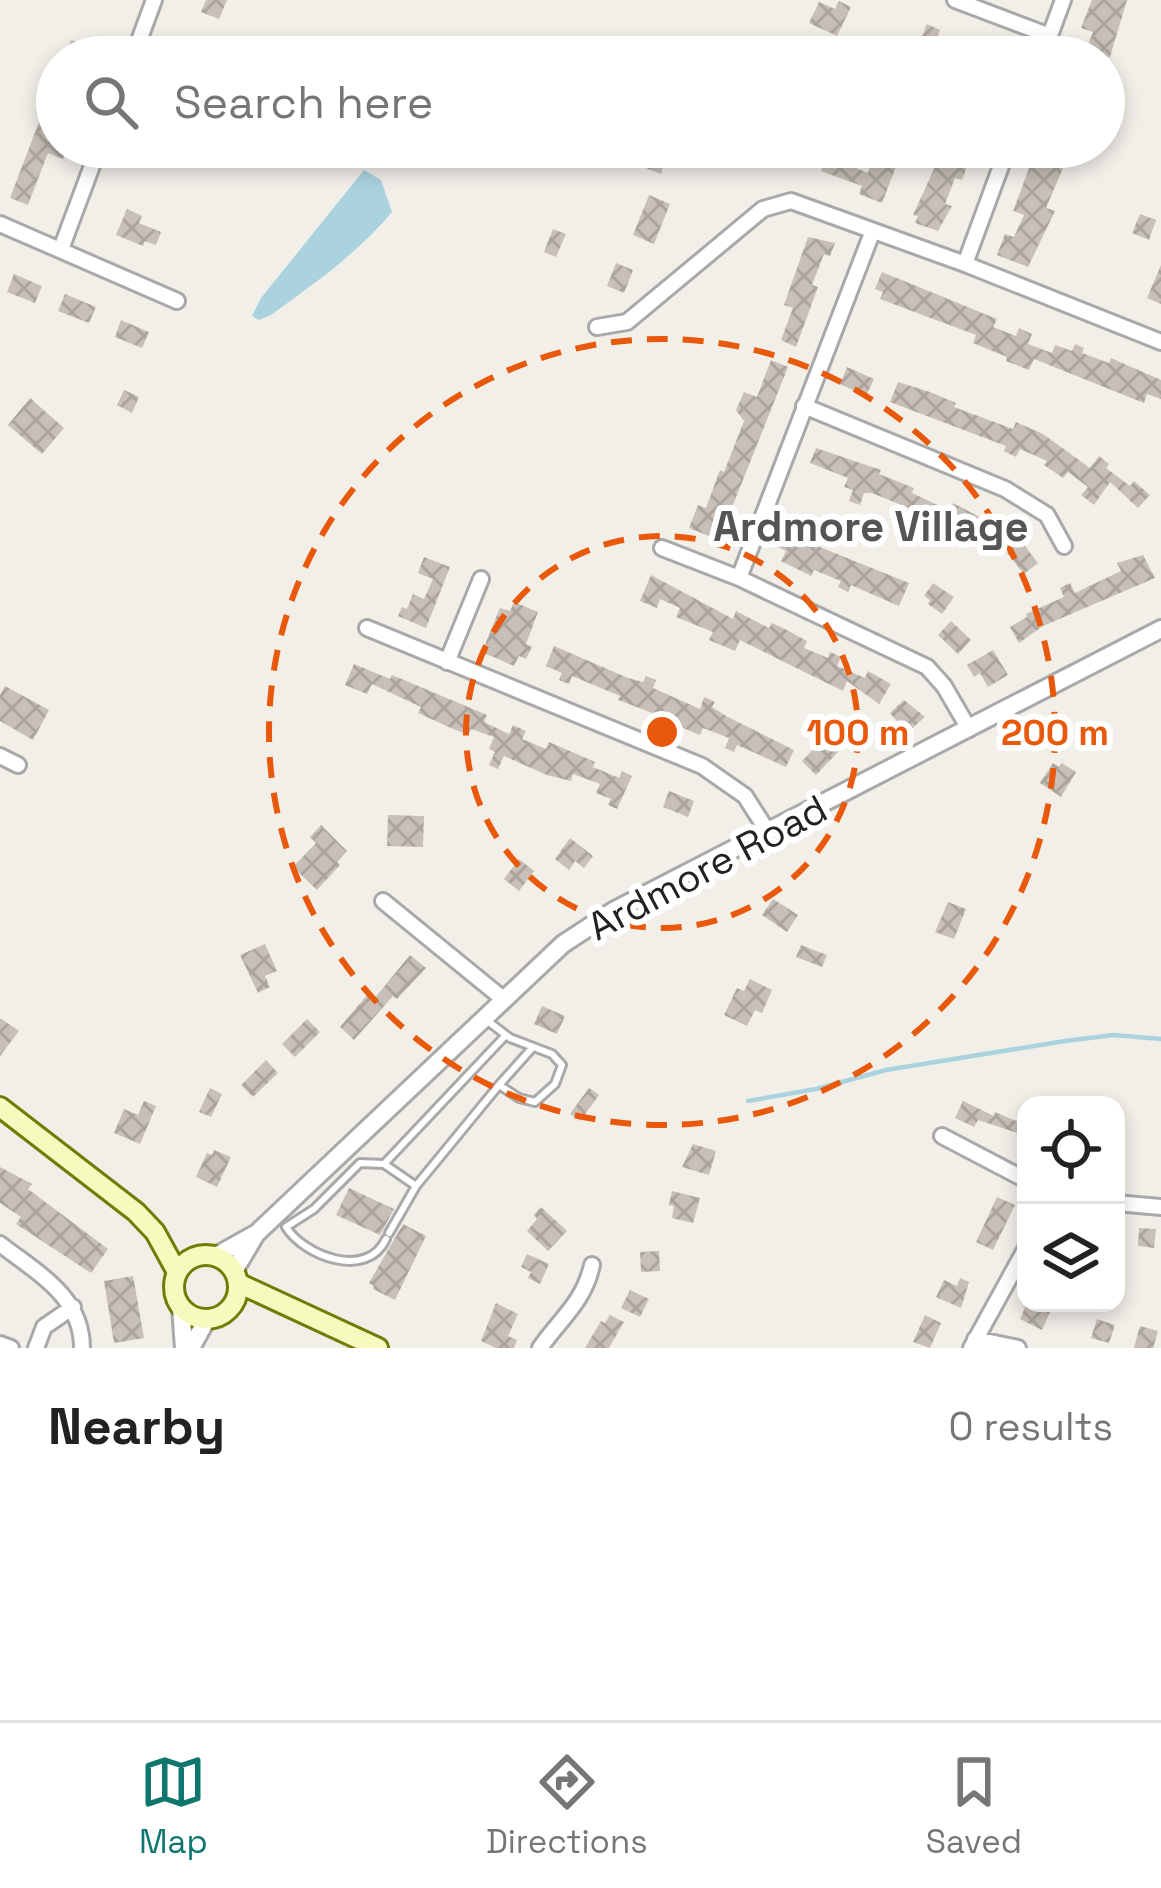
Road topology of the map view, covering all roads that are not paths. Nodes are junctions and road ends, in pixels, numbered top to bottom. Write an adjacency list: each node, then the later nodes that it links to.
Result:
1 (154, 0): 4 (street)
2 (955, 0): 5 (street)
3 (1064, 0): 5 (street)
4 (141, 36)
5 (1050, 36)
6 (92, 168): 10 (street)
7 (1000, 168): 11 (street)
8 (0, 224): 10 (street)
9 (872, 232): 11 (street); 13 (street); 15 (street)
10 (61, 249): 12 (street)
11 (964, 263): 14 (street)
12 (177, 301)
13 (597, 327)
14 (1161, 342)
15 (804, 406): 16 (street); 18 (street)
16 (1064, 546)
17 (662, 548): 18 (street)
18 (739, 578): 23 (street)
19 (482, 579): 22 (street)
20 (367, 628): 22 (street)
21 (1161, 629): 23 (street, Ardmore Road)
22 (448, 662): 26 (street)
23 (968, 729): 26 (street, Ardmore Road)
24 (0, 756): 25 (street)
25 (17, 765)
26 (768, 832): 28 (street, Ardmore Road)
27 (383, 901): 28 (street)
28 (502, 998): 29 (street, Ardmore Road)
29 (482, 1017): 30 (lane); 40 (street, Ardmore Road)
30 (506, 1035): 31 (lane); 35 (lane)
31 (533, 1047): 32 (lane); 32 (lane)
32 (500, 1085): 37 (lane)
33 (0, 1107): 41 (main road)
34 (942, 1136): 36 (street)
35 (384, 1164): 37 (lane); 40 (lane)
36 (1017, 1175)
37 (416, 1186): 40 (lane)
38 (1125, 1204): 39 (street)
39 (1161, 1207)
40 (280, 1222): 42 (street, Ardmore Road)
41 (155, 1232): 44 (main road); 47 (main road)
42 (257, 1233): 44 (street, Ardmore Road); 48 (street, Ardmore Road)
43 (0, 1244): 51 (street)
44 (209, 1256): 47 (main road); 48 (main road)
45 (1017, 1264): 55 (street)
46 (592, 1265): 61 (street)
47 (177, 1272): 52 (main road)
48 (236, 1277): 49 (main road); 50 (main road)
49 (233, 1304): 50 (main road); 53 (main road)
50 (284, 1304): 56 (main road)
51 (73, 1307): 58 (street); 59 (street)
52 (181, 1308): 53 (main road); 60 (street)
53 (207, 1319): 60 (street)
54 (0, 1344): 57 (street)
55 (973, 1344): 62 (street)
56 (364, 1345)
57 (11, 1348)
58 (36, 1348)
59 (82, 1348)
60 (188, 1348)
61 (540, 1348)
62 (1018, 1348)

